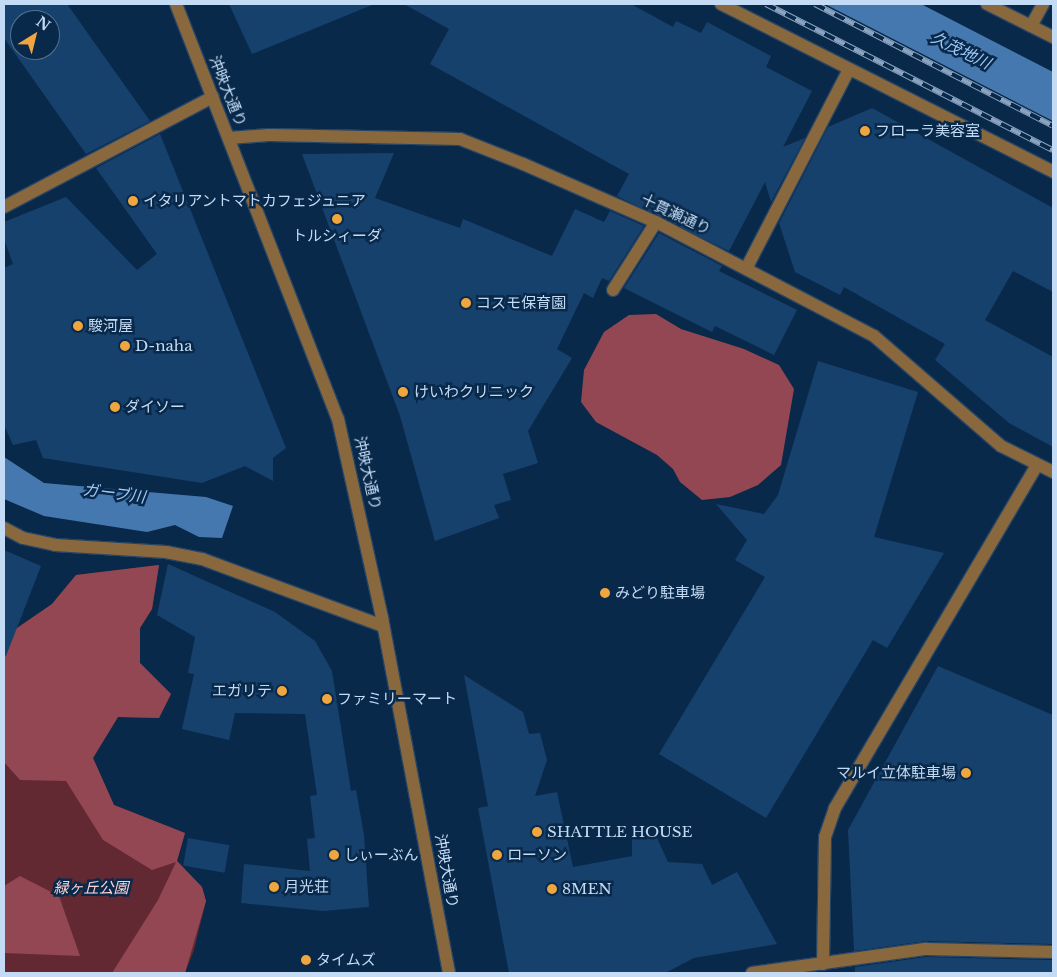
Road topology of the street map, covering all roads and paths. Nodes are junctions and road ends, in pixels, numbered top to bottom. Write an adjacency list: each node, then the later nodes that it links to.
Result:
1 (176, 4): 8 (street, 沖映大通り)
2 (721, 4): 7 (street)
3 (987, 4): 5 (street)
4 (1043, 4): 5 (street)
5 (1031, 26): 6 (street)
6 (1053, 37)
7 (848, 70): 10 (street); 13 (street)
8 (212, 97): 9 (street, 沖映大通り); 11 (street)
9 (229, 138): 12 (street, 十貫瀬通り); 18 (street, 沖映大通り)
10 (1053, 172)
11 (4, 207)
12 (656, 222): 13 (street, 十貫瀬通り); 14 (street)
13 (747, 266): 15 (street, 十貫瀬通り)
14 (613, 290)
15 (1037, 465): 16 (street, 十貫瀬通り); 20 (street)
16 (1053, 472)
17 (4, 528): 18 (street)
18 (384, 626): 21 (street, 沖映大通り)
19 (1053, 952): 20 (street)
20 (823, 964): 22 (street)
21 (449, 973)
22 (752, 973)

